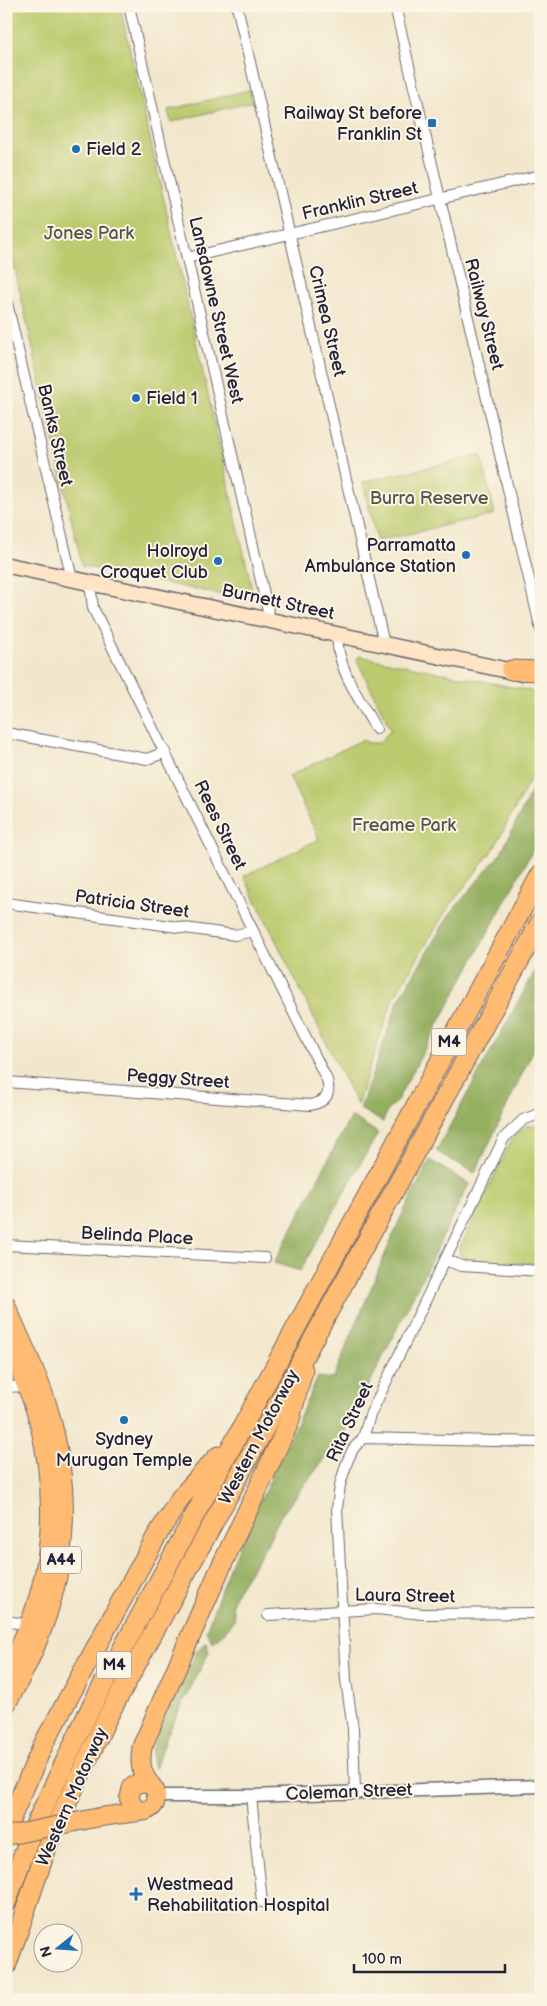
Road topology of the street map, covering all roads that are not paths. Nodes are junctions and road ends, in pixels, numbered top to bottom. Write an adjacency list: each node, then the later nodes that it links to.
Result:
1 (129, 6): 7 (street, Lansdowne Street West)
2 (237, 6): 6 (street, Crimea Street)
3 (394, 6): 5 (street, Railway Street)
4 (541, 175): 5 (street, Franklin Street)
5 (439, 199): 6 (street, Franklin Street); 13 (street, Railway Street)
6 (290, 234): 7 (street, Franklin Street); 15 (street, Crimea Street)
7 (187, 258): 12 (street, Lansdowne Street West)
8 (6, 301): 10 (street, Banks Street)
9 (6, 565): 10 (main road, Burnett Street)
10 (72, 579): 11 (main road, Burnett Street)
11 (90, 583): 12 (main road, Burnett Street); 21 (street, Rees Street)
12 (270, 620): 14 (main road, Burnett Street)
13 (541, 630)
14 (338, 634): 15 (main road, Burnett Street); 19 (street)
15 (384, 644): 16 (main road, Burnett Street)
16 (511, 670): 17 (highway); 18 (main road, Burnett Street)
17 (541, 671)
18 (541, 679)
19 (376, 729)
20 (6, 733): 21 (street)
21 (166, 752): 25 (street, Rees Street)
22 (541, 874): 38 (highway, Western Motorway / M4)
23 (6, 903): 25 (street, Patricia Street)
24 (541, 921): 35 (highway, Western Motorway / M4)
25 (253, 931): 26 (street, Rees Street)
26 (327, 1080): 27 (street, Peggy Street)
27 (6, 1082)
28 (541, 1113): 31 (street, Rita Street)
29 (6, 1245): 30 (street, Belinda Place)
30 (265, 1258)
31 (446, 1260): 32 (street); 39 (street, Rita Street)
32 (541, 1271)
33 (6, 1305): 47 (highway, A44)
34 (6, 1338): 36 (highway, A44)
35 (312, 1340): 49 (highway, M4); 59 (highway, Western Motorway / M4)
36 (26, 1386): 37 (street); 45 (highway, A44)
37 (6, 1387)
38 (238, 1434): 55 (highway, M4); 57 (highway, Western Motorway / M4)
39 (363, 1438): 40 (street); 41 (street, Rita Street)
40 (541, 1442)
41 (342, 1612): 42 (street, Laura Street); 43 (street, Laura Street); 51 (street, Rita Street)
42 (541, 1613)
43 (268, 1615)
44 (6, 1621): 45 (street)
45 (29, 1625): 46 (highway, A44)
46 (6, 1670)
47 (6, 1705)
48 (541, 1786): 51 (street, Coleman Street)
49 (153, 1790): 50 (highway); 52 (street, Coleman Street); 53 (highway)
50 (130, 1791): 53 (highway); 54 (highway)
51 (355, 1791): 52 (street, Coleman Street)
52 (251, 1796): 58 (street)
53 (146, 1810): 54 (highway)
54 (100, 1817): 56 (highway, bridge)
55 (6, 1829)
56 (6, 1836)
57 (6, 1902)
58 (262, 1902)
59 (6, 1967)

